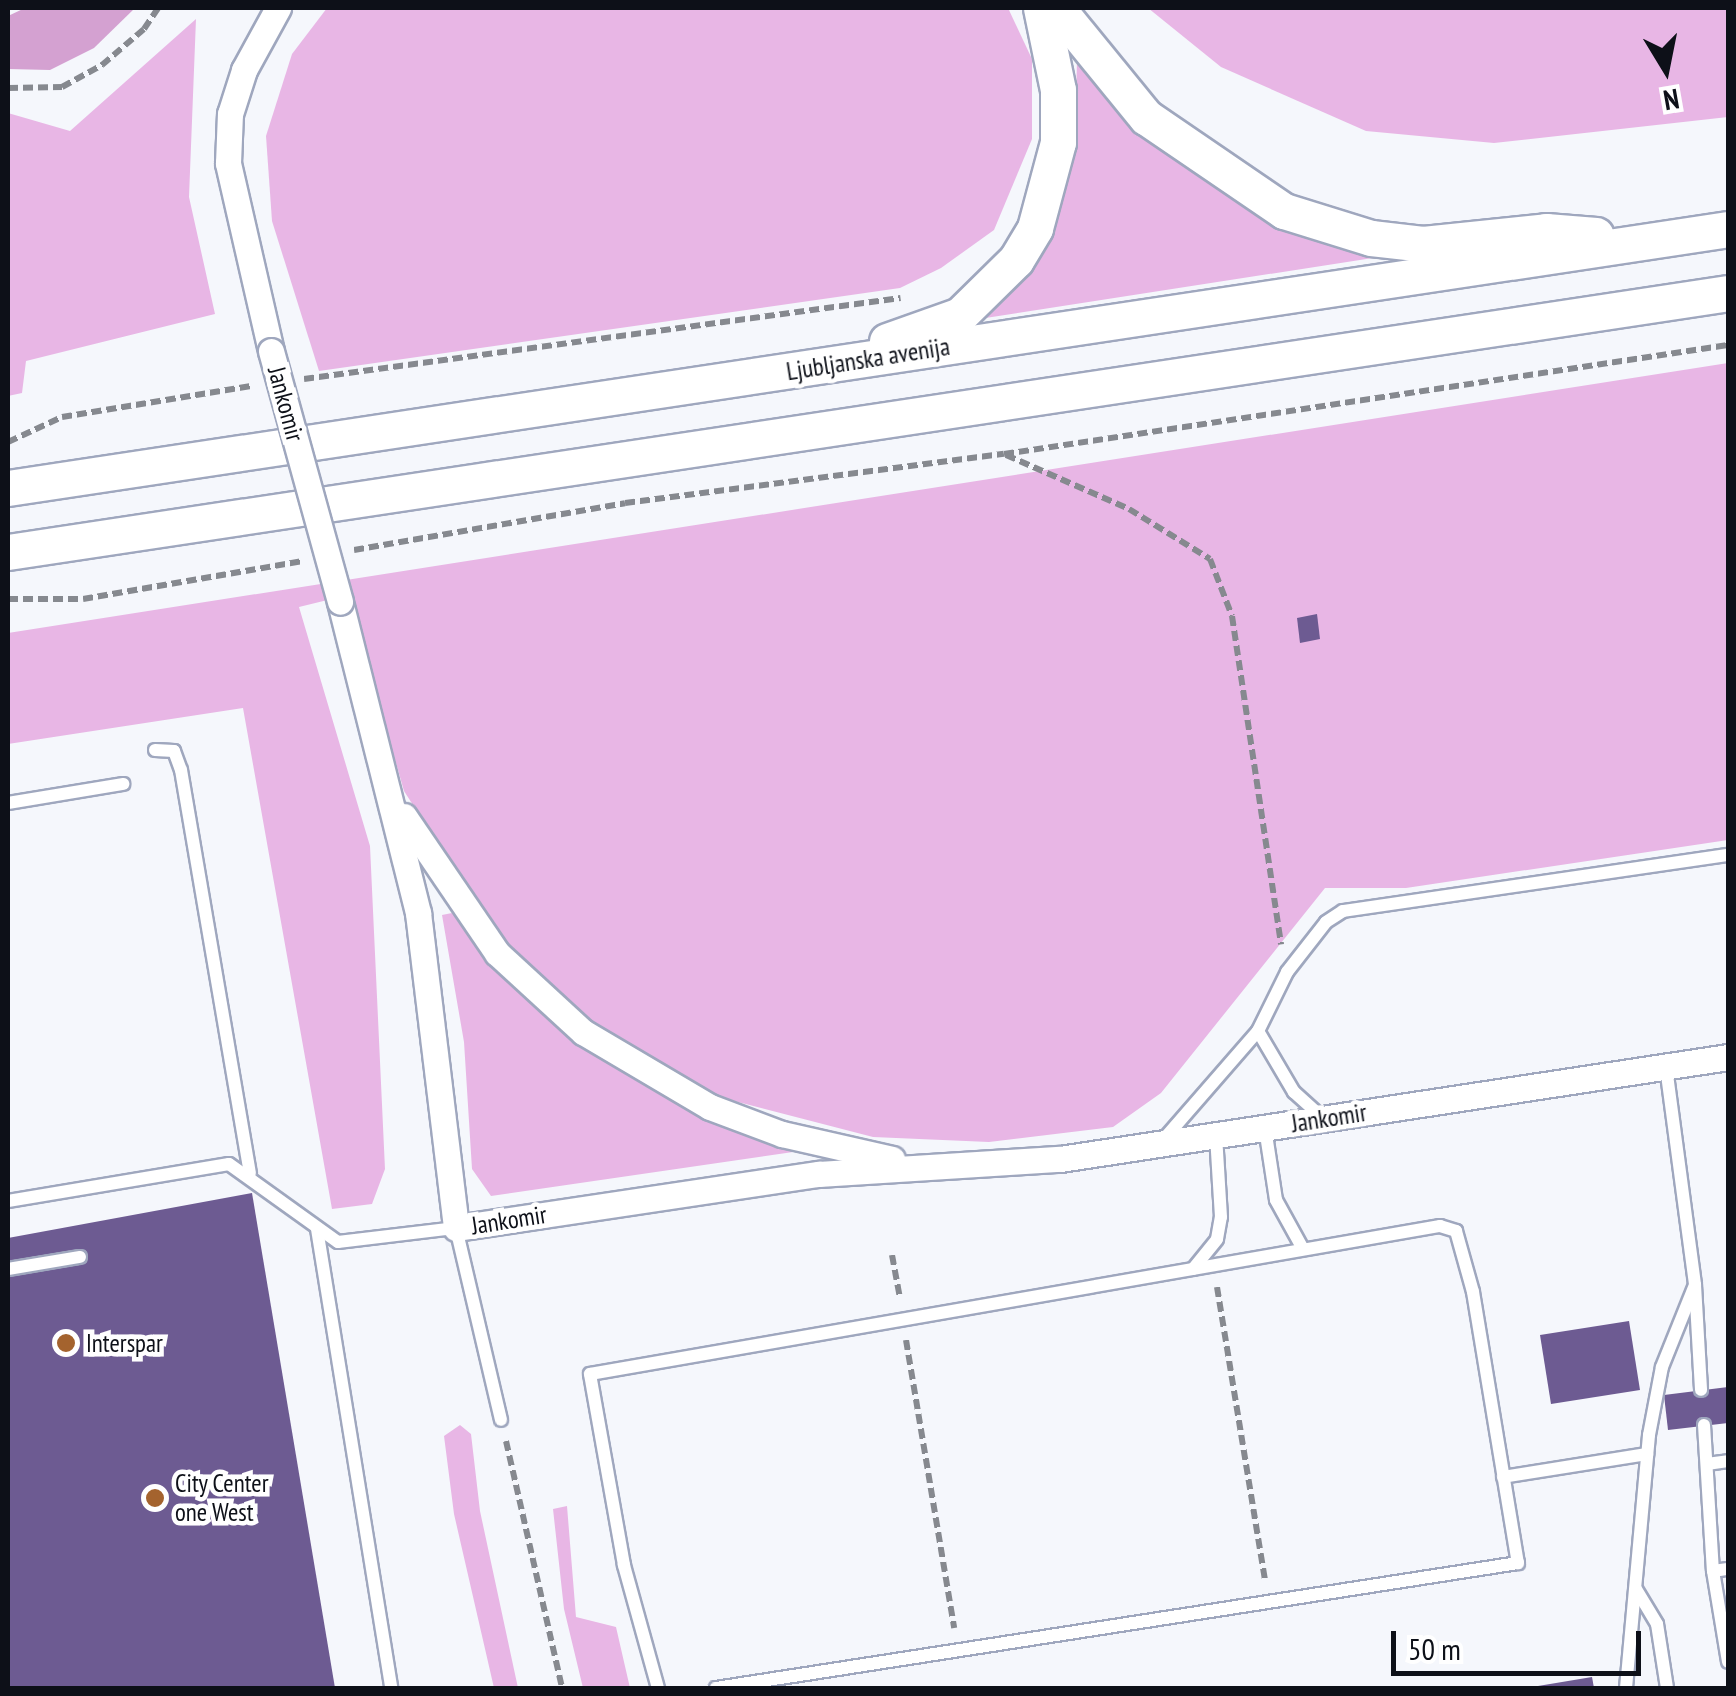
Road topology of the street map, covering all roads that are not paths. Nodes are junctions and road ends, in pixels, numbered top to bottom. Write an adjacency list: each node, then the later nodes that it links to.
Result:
1 (278, 8): 12 (street, Jankomir, bridge)
2 (1041, 8): 7 (main road)
3 (1057, 8): 5 (main road)
4 (1728, 229): 5 (main road, Ljubljanska avenija)
5 (1652, 240): 7 (main road, Ljubljanska avenija)
6 (1728, 293): 9 (main road)
7 (814, 368): 8 (main road, Ljubljanska avenija)
8 (8, 488)
9 (8, 552)
10 (154, 750): 23 (lane)
11 (123, 784): 13 (lane)
12 (395, 803): 22 (street, Jankomir); 25 (street, Jankomir)
13 (8, 804)
14 (1728, 855): 15 (lane)
15 (1258, 1031): 18 (lane); 21 (lane)
16 (1728, 1057): 17 (street, Jankomir)
17 (1666, 1067): 18 (street, Jankomir); 31 (lane)
18 (1324, 1119): 19 (street, Jankomir)
19 (1265, 1128): 20 (street, Jankomir); 27 (lane)
20 (1216, 1136): 21 (street, Jankomir); 29 (lane)
21 (1161, 1144): 22 (street, Jankomir)
22 (928, 1167): 25 (street, Jankomir)
23 (250, 1173): 24 (lane); 26 (lane)
24 (8, 1201)
25 (456, 1228): 26 (lane); 33 (lane)
26 (317, 1229): 44 (lane)
27 (1303, 1249): 29 (lane); 38 (lane)
28 (80, 1257): 30 (lane)
29 (1194, 1269): 45 (lane)
30 (8, 1270)
31 (1694, 1285): 32 (lane); 35 (lane)
32 (1700, 1390)
33 (501, 1420)
34 (1704, 1426): 37 (lane)
35 (1647, 1454): 38 (lane); 41 (lane)
36 (1728, 1461): 37 (lane)
37 (1706, 1464): 40 (lane)
38 (1504, 1476): 43 (lane)
39 (1728, 1569): 40 (lane)
40 (1713, 1571): 42 (lane)
41 (1635, 1587): 48 (lane); 49 (lane)
42 (1728, 1662)
43 (810, 1673): 46 (lane); 47 (lane)
44 (391, 1688)
45 (658, 1688)
46 (716, 1688)
47 (812, 1688)
48 (1626, 1688)
49 (1667, 1688)

